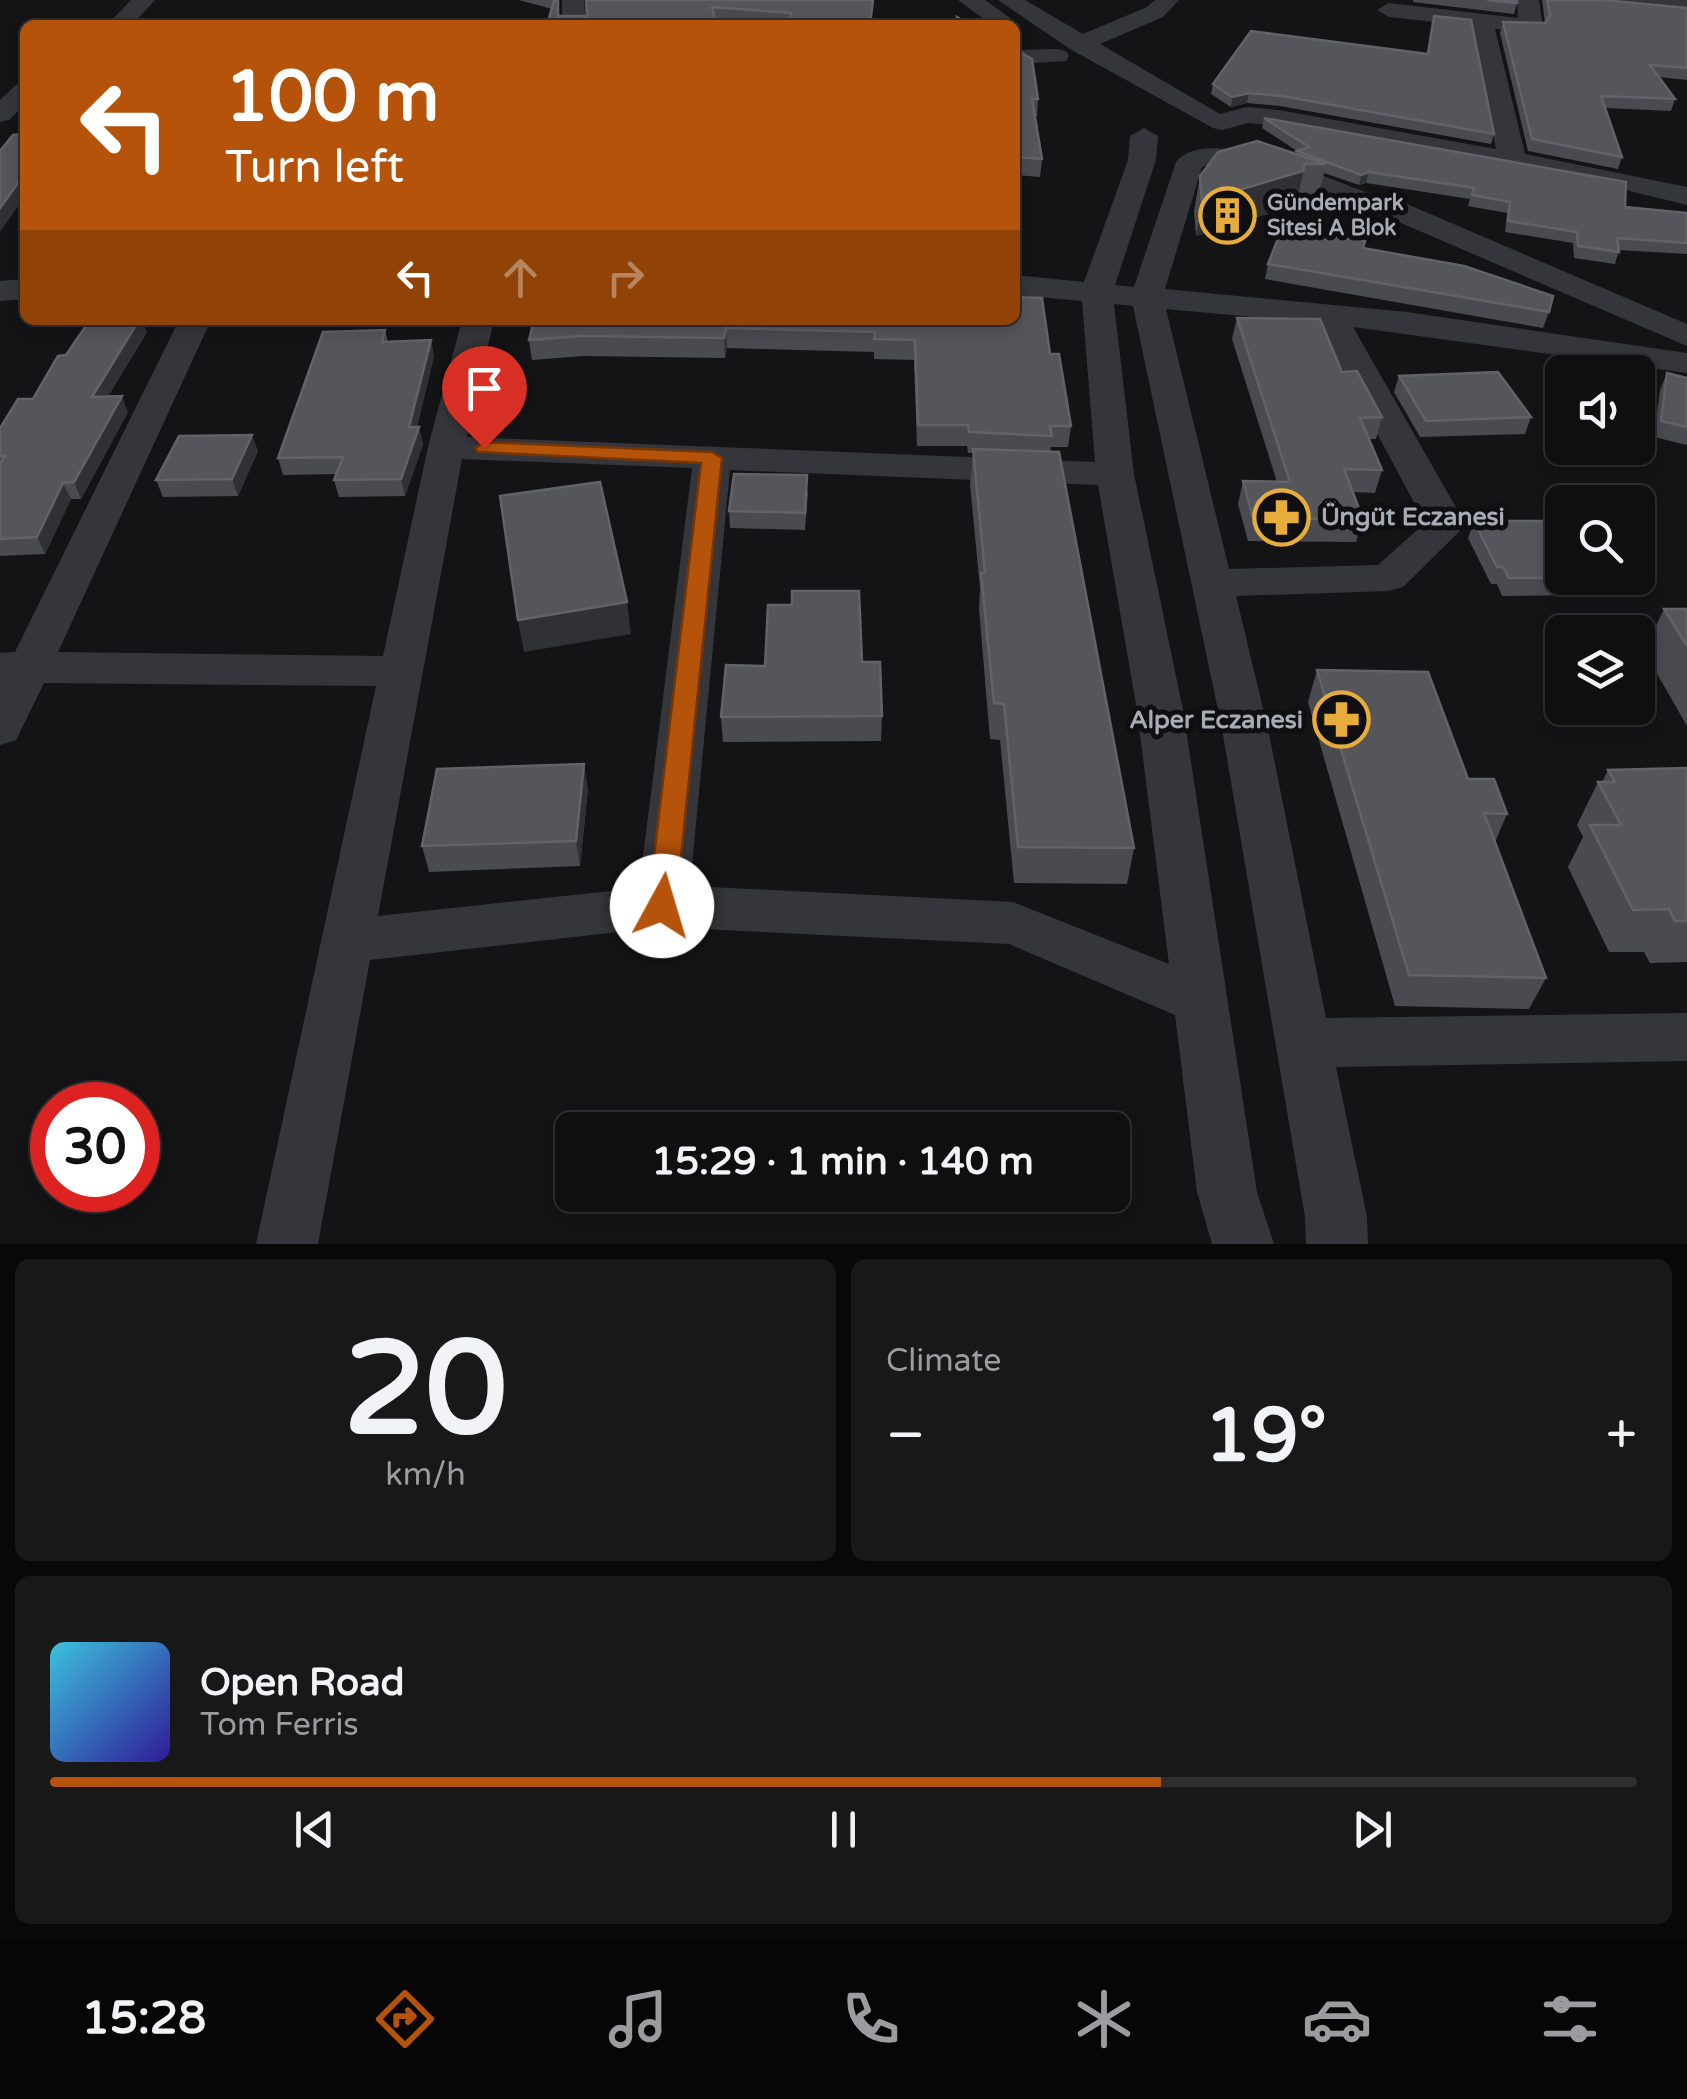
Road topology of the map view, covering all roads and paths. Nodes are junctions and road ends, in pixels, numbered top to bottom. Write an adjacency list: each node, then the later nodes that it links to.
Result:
1 (144, 0): 9 (street)
2 (969, 0): 10 (street)
3 (1009, 0): 14 (street)
4 (1168, 0): 14 (street)
5 (1528, 0): 11 (street)
6 (1625, 0): 7 (street)
7 (1687, 4)
8 (1391, 5): 11 (street); 13 (street)
9 (124, 20)
10 (1000, 20)
11 (1482, 22): 20 (street)
12 (1020, 31): 14 (street)
13 (1384, 40)
14 (1068, 50): 15 (street); 18 (street); 19 (street)
15 (1020, 56)
16 (20, 99): 17 (street)
17 (4, 129)
18 (1146, 130): 19 (street); 19 (street); 23 (street)
19 (1220, 132): 20 (street); 24 (street); 28 (street)
20 (1512, 160): 21 (street)
21 (1687, 196)
22 (1020, 285): 23 (street)
23 (1097, 291): 24 (street); 32 (street)
24 (1146, 295): 25 (street); 33 (street)
25 (1329, 314): 29 (street); 33 (street)
26 (191, 325): 34 (street)
27 (477, 325): 30 (street)
28 (1687, 336)
29 (1687, 362)
30 (446, 446): 31 (street); 35 (street)
31 (712, 458): 32 (street); 37 (street)
32 (1115, 474): 39 (street)
33 (1212, 584): 41 (street)
34 (15, 667): 35 (street); 36 (street)
35 (402, 671): 38 (street)
36 (0, 728)
37 (662, 906): 38 (street); 39 (street)
38 (348, 941): 42 (street)
39 (1200, 1000): 43 (street)
40 (1687, 1037): 41 (street)
41 (1304, 1044): 44 (street)
42 (287, 1244)
43 (1243, 1244)
44 (1337, 1244)

